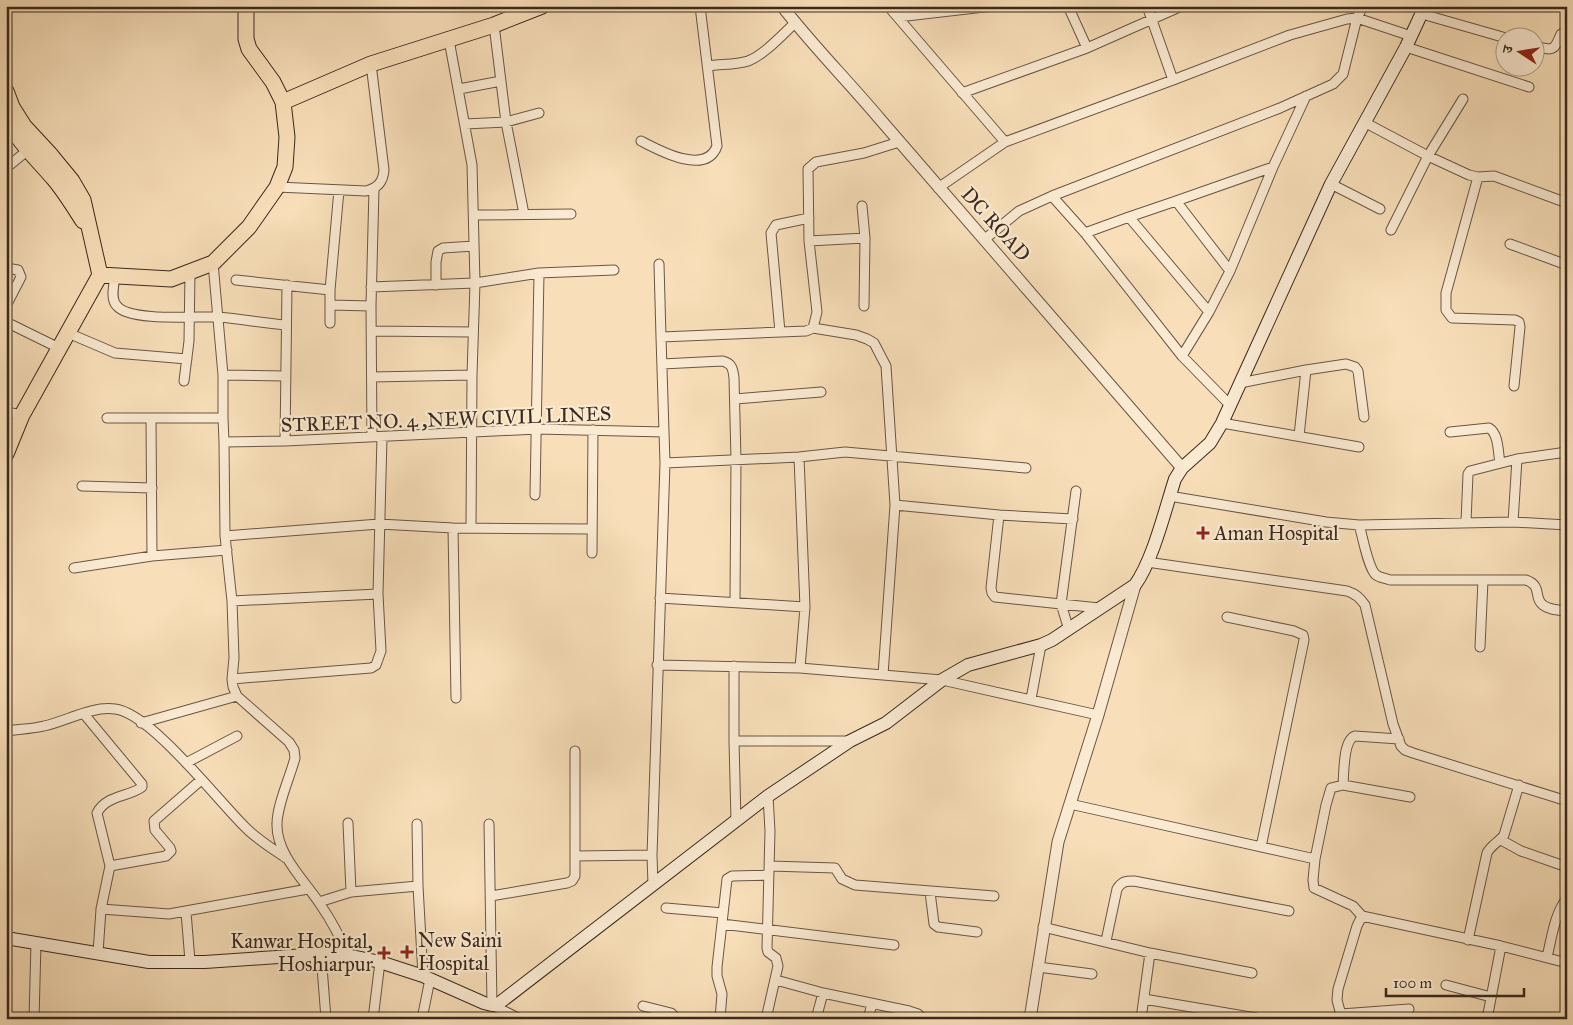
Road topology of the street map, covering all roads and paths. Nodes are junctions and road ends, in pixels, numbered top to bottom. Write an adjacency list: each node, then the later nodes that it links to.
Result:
1 (246, 6): 33 (main road)
2 (542, 6): 16 (main road)
3 (700, 6): 24 (street)
4 (782, 6): 15 (street, DC ROAD)
5 (888, 6): 12 (street)
6 (993, 6): 12 (street)
7 (1068, 6): 21 (street)
8 (1147, 6): 14 (street)
9 (1182, 6): 14 (street)
10 (1363, 6): 13 (street)
11 (1424, 10): 18 (street); 20 (main road)
12 (898, 17): 30 (street)
13 (1357, 18): 20 (street); 25 (street); 31 (street)
14 (1152, 19): 21 (street); 25 (street)
15 (795, 23): 24 (street); 40 (street, DC ROAD)
16 (494, 25): 19 (main road); 26 (street)
17 (1567, 32): 22 (street)
18 (1496, 35)
19 (449, 40): 23 (main road); 28 (street)
20 (1408, 42): 27 (street); 37 (main road)
21 (1087, 48): 30 (street)
22 (1546, 50)
23 (371, 64): 33 (main road); 50 (street)
24 (708, 66): 39 (street)
25 (1173, 80): 41 (street)
26 (501, 81): 28 (street); 36 (street)
27 (1529, 87)
28 (459, 89): 38 (street)
29 (6, 91): 62 (main road)
30 (962, 93): 41 (street)
31 (1306, 96): 44 (street); 52 (street)
32 (1464, 99): 43 (street)
33 (283, 102): 48 (main road)
34 (539, 113): 36 (street)
35 (6, 118): 42 (main road)
36 (506, 122): 38 (street); 57 (street)
37 (1364, 122): 43 (street); 47 (main road)
38 (465, 124): 59 (street)
39 (642, 141)
40 (899, 142): 49 (street, DC ROAD); 61 (street)
41 (1005, 142): 49 (street)
42 (28, 150): 45 (street); 62 (main road)
43 (1428, 156): 46 (street); 63 (street)
44 (1273, 166): 53 (street); 75 (street)
45 (6, 168)
46 (1478, 177): 54 (street); 112 (street)
47 (1331, 184): 56 (street); 111 (main road)
48 (277, 187): 51 (street); 70 (main road)
49 (938, 188): 66 (street, DC ROAD)
50 (374, 189): 51 (street); 83 (street)
51 (339, 190): 84 (street)
52 (1052, 196): 64 (street); 66 (street)
53 (1176, 201): 60 (street); 75 (street)
54 (1567, 203)
55 (862, 206): 65 (street)
56 (1380, 209)
57 (524, 214): 58 (street); 59 (street)
58 (571, 214)
59 (474, 215): 69 (street)
60 (1129, 217): 64 (street); 89 (street)
61 (809, 218): 67 (street); 98 (street)
62 (88, 230): 78 (main road)
63 (1391, 230)
64 (1085, 233): 102 (street)
65 (865, 238): 67 (street); 88 (street)
66 (985, 239): 143 (street, DC ROAD)
67 (809, 240): 95 (street)
68 (1510, 244): 72 (street)
69 (474, 246): 80 (street); 82 (street)
70 (213, 263): 76 (main road); 90 (street)
71 (659, 264): 100 (street)
72 (1566, 264)
73 (6, 268): 86 (street)
74 (614, 270): 77 (street)
75 (1230, 271): 89 (street)
76 (190, 272): 78 (main road); 91 (street)
77 (539, 274): 80 (street); 123 (street)
78 (108, 276): 91 (street); 99 (main road)
79 (236, 280): 81 (street)
80 (475, 283): 82 (street); 97 (street)
81 (287, 284): 84 (street); 94 (street)
82 (436, 285): 83 (street)
83 (371, 287): 87 (street)
84 (330, 290): 85 (street)
85 (330, 305): 87 (street); 93 (street)
86 (6, 306)
87 (371, 306): 96 (street)
88 (864, 306)
89 (1210, 312): 102 (street)
90 (218, 317): 91 (street); 94 (street); 107 (street)
91 (190, 318): 103 (street)
92 (6, 322): 101 (street)
93 (330, 322)
94 (285, 325): 108 (street)
95 (813, 328): 98 (street); 136 (street)
96 (371, 332): 97 (street); 109 (street)
97 (473, 332): 106 (street)
98 (780, 332): 100 (street)
99 (68, 333): 101 (main road); 103 (street)
100 (661, 337): 104 (street)
101 (59, 348): 117 (main road)
102 (1182, 356): 115 (street)
103 (187, 359): 110 (street)
104 (662, 364): 114 (street); 125 (street)
105 (1306, 370): 111 (street); 118 (street); 128 (street)
106 (472, 374): 109 (street); 127 (street)
107 (223, 375): 108 (street); 120 (street)
108 (285, 376): 131 (street)
109 (372, 377): 129 (street)
110 (184, 381)
111 (1240, 383): 115 (main road)
112 (1514, 386)
113 (821, 392): 114 (street)
114 (735, 399): 139 (street)
115 (1230, 406): 122 (main road)
116 (6, 412): 117 (street)
117 (22, 415): 135 (main road)
118 (1364, 417)
119 (107, 418): 121 (street)
120 (223, 418): 121 (street); 132 (street)
121 (151, 419): 145 (street)
122 (1222, 423): 128 (street); 143 (main road)
123 (537, 429): 124 (street, STREET NO. 4 ,NEW CIVIL LINES); 127 (street, STREET NO. 4 ,NEW CIVIL LINES); 147 (street)
124 (593, 430): 125 (street, STREET NO. 4 ,NEW CIVIL LINES); 159 (street)
125 (664, 432): 140 (street)
126 (1450, 432): 141 (street)
127 (472, 433): 130 (street, STREET NO. 4 ,NEW CIVIL LINES); 158 (street)
128 (1299, 436): 133 (street)
129 (372, 437): 130 (street, STREET NO. 4 ,NEW CIVIL LINES); 131 (street, STREET NO. 4 ,NEW CIVIL LINES)
130 (382, 437): 154 (street)
131 (285, 441): 132 (street, STREET NO. 4 ,NEW CIVIL LINES)
132 (224, 442): 160 (street)
133 (1358, 447)
134 (1567, 452): 138 (street)
135 (6, 454)
136 (893, 455): 137 (street); 142 (street); 149 (street)
137 (799, 457): 139 (street); 173 (street)
138 (1517, 459): 141 (street); 153 (street)
139 (736, 460): 140 (street); 171 (street)
140 (665, 463): 169 (street)
141 (1500, 463): 152 (street)
142 (1026, 468)
143 (1182, 468): 148 (main road)
144 (82, 486): 145 (street)
145 (152, 488): 163 (street)
146 (1076, 491): 151 (street)
147 (535, 495)
148 (1169, 496): 155 (street); 164 (main road)
149 (896, 505): 150 (street); 183 (street)
150 (999, 515): 151 (street); 172 (street)
151 (1073, 519): 172 (street)
152 (1466, 522): 153 (street); 155 (street)
153 (1513, 522): 156 (street)
154 (379, 524): 157 (street); 160 (street); 168 (street)
155 (1359, 524): 166 (street)
156 (1567, 525)
157 (453, 528): 158 (street); 187 (street)
158 (472, 528): 159 (street)
159 (592, 529): 162 (street)
160 (225, 536): 161 (street)
161 (227, 550): 163 (street); 170 (street)
162 (592, 553)
163 (152, 556): 165 (street)
164 (1147, 562): 167 (main road); 194 (street)
165 (74, 568)
166 (1483, 580): 175 (street); 179 (street)
167 (1134, 585): 174 (main road); 190 (street)
168 (378, 594): 170 (street); 184 (street)
169 (660, 598): 171 (street); 180 (street)
170 (232, 602): 184 (street)
171 (735, 602): 173 (street)
172 (1061, 604): 174 (street); 177 (street)
173 (805, 607): 182 (street)
174 (1099, 608): 177 (main road)
175 (1567, 611)
176 (1227, 617): 211 (street)
177 (1069, 630): 178 (main road)
178 (1041, 645): 185 (main road); 188 (street)
179 (1480, 647)
180 (657, 664): 181 (street); 212 (street)
181 (734, 666): 182 (street); 195 (street)
182 (800, 668): 183 (street)
183 (883, 675): 185 (street)
184 (232, 679): 186 (street)
185 (942, 680): 188 (street); 196 (main road)
186 (237, 696): 191 (street); 215 (street)
187 (456, 698)
188 (1031, 699): 190 (street)
189 (84, 714): 191 (street); 192 (street); 216 (street)
190 (1098, 715): 205 (street)
191 (141, 723): 198 (street)
192 (6, 731)
193 (237, 736): 198 (street)
194 (1399, 739): 200 (street); 201 (street)
195 (734, 741): 196 (street); 206 (street)
196 (850, 741): 202 (main road)
197 (575, 751): 213 (street)
198 (186, 763): 199 (street)
199 (201, 780): 215 (street); 216 (street)
200 (1344, 785): 203 (street); 214 (street)
201 (1518, 785): 204 (street); 210 (street)
202 (768, 796): 206 (main road); 218 (street)
203 (1410, 797)
204 (1567, 801)
205 (1070, 804): 211 (street); 235 (street)
206 (736, 820): 219 (main road)
207 (348, 823): 222 (street)
208 (417, 824): 220 (street)
209 (489, 824): 224 (street)
210 (1501, 840): 217 (street); 239 (street)
211 (1261, 847): 214 (street)
212 (652, 855): 213 (street); 219 (street)
213 (575, 856): 224 (street)
214 (1315, 859): 233 (street)
215 (289, 860): 221 (street)
216 (110, 866): 229 (street)
217 (1567, 867)
218 (770, 870): 223 (street); 232 (street); 236 (street)
219 (653, 885): 262 (main road)
220 (418, 886): 222 (street); 255 (street)
221 (308, 889): 227 (street); 230 (street)
222 (351, 892): 227 (street)
223 (930, 892): 225 (street); 237 (street)
224 (491, 896): 262 (street)
225 (994, 896)
226 (1567, 898): 248 (street)
227 (319, 902): 247 (street)
228 (666, 908): 232 (street)
229 (101, 909): 230 (street); 244 (street)
230 (186, 912): 249 (street)
231 (1290, 912): 240 (street)
232 (723, 913): 234 (street)
233 (1362, 916): 239 (street); 266 (street)
234 (722, 924): 236 (street); 274 (street)
235 (1044, 927): 240 (street); 252 (street)
236 (769, 929): 242 (street); 256 (street)
237 (977, 932)
238 (6, 938): 241 (main road)
239 (1468, 940): 243 (street)
240 (1106, 941): 245 (street)
241 (36, 943): 244 (main road); 268 (street)
242 (894, 945)
243 (1501, 946): 248 (street); 259 (street)
244 (98, 953): 249 (main road)
245 (1150, 953): 253 (street); 260 (street)
246 (321, 954): 247 (main road); 249 (main road); 269 (street)
247 (347, 955): 250 (main road)
248 (1547, 957): 251 (street)
249 (190, 961)
250 (380, 962): 255 (main road); 270 (street)
251 (1567, 963)
252 (1038, 967): 254 (street); 279 (street)
253 (1252, 973)
254 (1092, 974)
255 (427, 978): 262 (main road); 271 (street)
256 (776, 980): 258 (street); 275 (street)
257 (1446, 985): 259 (street)
258 (823, 993): 261 (street); 276 (street)
259 (1491, 997): 281 (street)
260 (1144, 999): 265 (street); 280 (street)
261 (872, 1004): 277 (street); 278 (street)
262 (492, 1005): 272 (street)
263 (643, 1006): 273 (street)
264 (1409, 1009): 266 (street)
265 (1222, 1015): 267 (street)
266 (1342, 1017)
267 (1256, 1018)
268 (34, 1019)
269 (326, 1019)
270 (373, 1019)
271 (422, 1019)
272 (520, 1019)
273 (678, 1019)
274 (720, 1019)
275 (766, 1019)
276 (816, 1019)
277 (868, 1019)
278 (923, 1019)
279 (1030, 1019)
280 (1141, 1019)
281 (1487, 1019)

